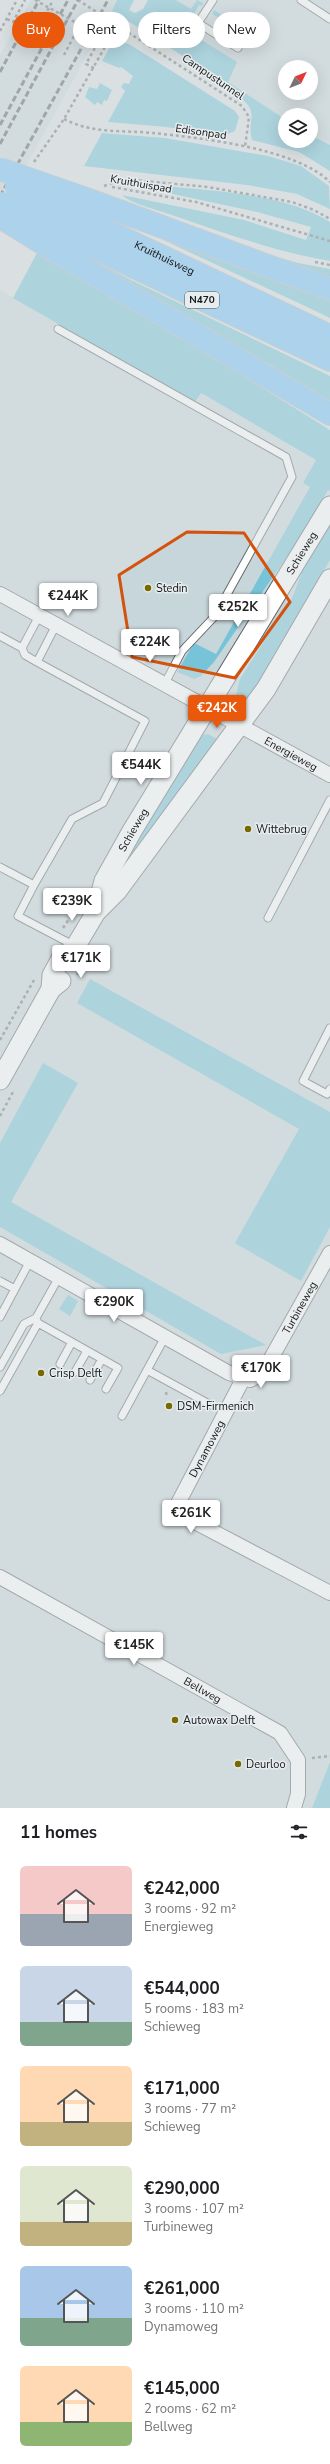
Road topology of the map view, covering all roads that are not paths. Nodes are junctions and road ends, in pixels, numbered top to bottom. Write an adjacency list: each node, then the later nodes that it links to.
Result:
1 (212, 0): 4 (lane)
2 (301, 0): 3 (lane)
3 (330, 19)
4 (213, 32)
5 (0, 168): 8 (highway, N470, bridge)
6 (0, 179): 8 (highway, Kruithuisweg / N470, bridge)
7 (0, 203): 10 (highway, Kruithuisweg / N470, bridge)
8 (94, 203): 11 (highway, N470); 13 (highway, Kruithuisweg / N470)
9 (0, 217): 10 (highway, N470, bridge)
10 (70, 248): 14 (highway, Kruithuisweg / N470); 15 (highway, N470)
11 (330, 289)
12 (58, 329): 25 (lane)
13 (330, 336)
14 (330, 360)
15 (321, 409): 16 (highway, N470)
16 (330, 422)
17 (330, 506): 26 (street, Schieweg)
18 (330, 579): 27 (street, Schieweg)
19 (0, 594): 20 (street, Energieweg)
20 (39, 616): 21 (street, Energieweg); 23 (lane)
21 (56, 625): 24 (lane); 25 (street, Energieweg)
22 (0, 636): 23 (lane)
23 (22, 648): 24 (lane)
24 (37, 662): 31 (lane)
25 (164, 685): 26 (street, Energieweg)
26 (208, 709): 27 (street, Energieweg); 32 (street, Schieweg)
27 (240, 727): 28 (street, Energieweg); 32 (street, Schieweg)
28 (330, 775)
29 (330, 800): 33 (lane)
30 (0, 867): 31 (lane)
31 (34, 885): 34 (lane)
32 (96, 912): 34 (street, Schieweg)
33 (268, 918)
34 (75, 947): 36 (street, Schieweg)
35 (330, 1028): 37 (lane)
36 (0, 1080)
37 (330, 1089)
38 (0, 1244): 40 (street)
39 (330, 1253): 54 (street, Turbineweg)
40 (30, 1261): 41 (street); 43 (lane)
41 (59, 1277): 45 (lane); 46 (street)
42 (2, 1285): 43 (lane)
43 (15, 1289): 44 (lane)
44 (0, 1317)
45 (37, 1321): 47 (lane); 51 (lane); 57 (lane)
46 (165, 1337): 52 (lane); 54 (street)
47 (72, 1342): 48 (lane); 50 (lane)
48 (87, 1351): 49 (lane); 53 (lane)
49 (102, 1359): 55 (lane); 56 (lane)
50 (60, 1364)
51 (0, 1368)
52 (147, 1370): 58 (lane); 59 (lane)
53 (75, 1372)
54 (243, 1379): 61 (street, Dynamoweg)
55 (90, 1380)
56 (106, 1389)
57 (0, 1391)
58 (211, 1405)
59 (122, 1416)
60 (0, 1577): 62 (street, Bellweg)
61 (330, 1593)
62 (294, 1808)

